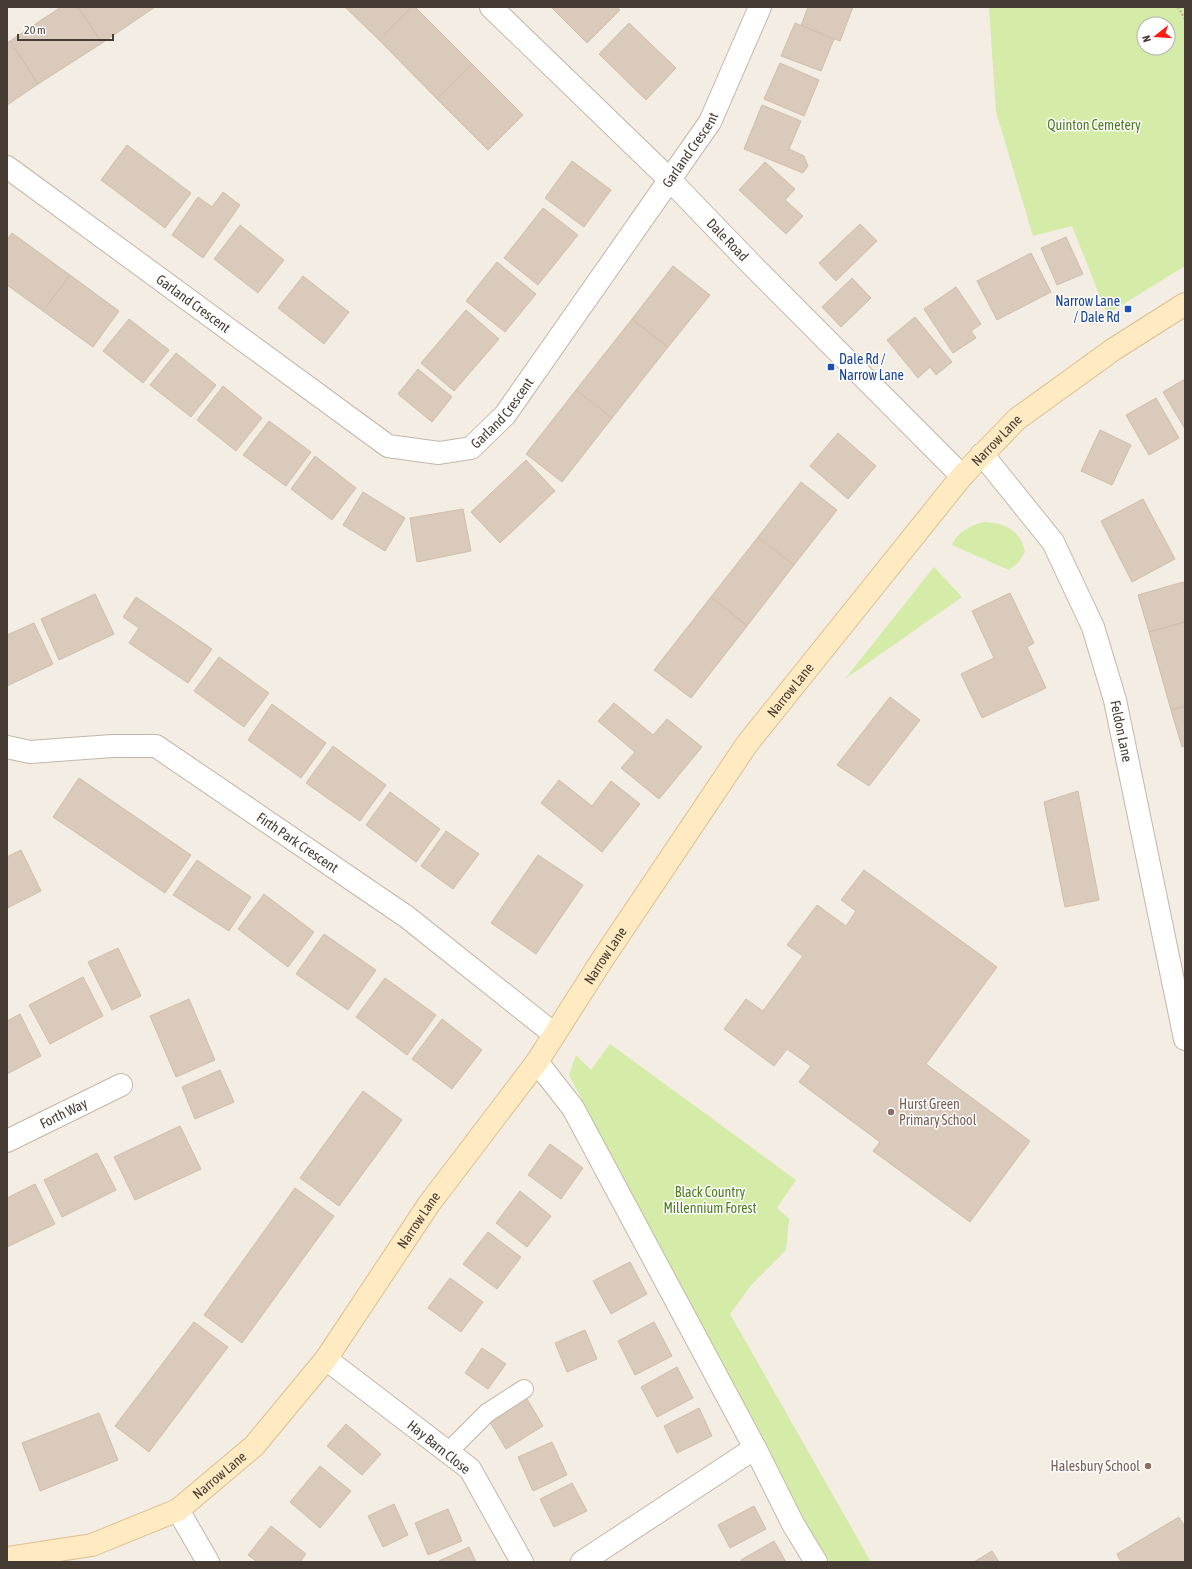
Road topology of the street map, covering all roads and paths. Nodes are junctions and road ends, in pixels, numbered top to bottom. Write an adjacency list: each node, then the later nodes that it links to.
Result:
1 (491, 7): 6 (street, Dale Road)
2 (760, 7): 6 (street, Garland Crescent)
3 (1178, 7): 4 (path)
4 (1185, 20)
5 (7, 167): 6 (street, Garland Crescent)
6 (669, 179): 9 (street, Dale Road)
7 (1185, 304): 8 (main road, Narrow Lane)
8 (982, 454): 9 (main road, Narrow Lane); 12 (street, Feldon Lane)
9 (962, 476): 11 (main road, Narrow Lane)
10 (7, 747): 11 (street, Firth Park Crescent)
11 (554, 1034): 13 (main road, Narrow Lane)
12 (1185, 1039)
13 (536, 1062): 16 (main road, Narrow Lane); 18 (street)
14 (121, 1084): 15 (street, Forth Way)
15 (7, 1141)
16 (326, 1359): 19 (street, Hay Barn Close); 20 (main road, Narrow Lane)
17 (524, 1389): 19 (lane)
18 (755, 1448): 24 (street); 25 (street)
19 (448, 1452): 23 (street, Hay Barn Close)
20 (178, 1510): 21 (main road, Narrow Lane); 22 (street)
21 (7, 1558)
22 (208, 1562)
23 (522, 1562)
24 (582, 1562)
25 (816, 1562)

